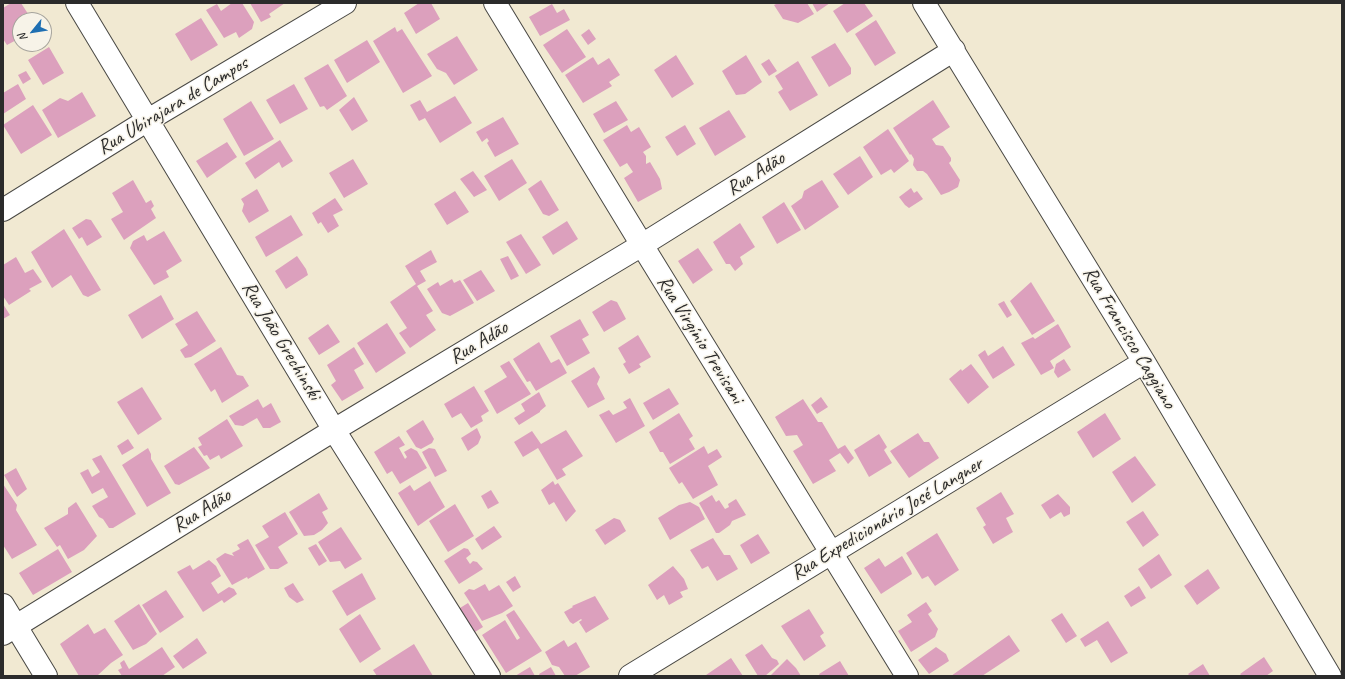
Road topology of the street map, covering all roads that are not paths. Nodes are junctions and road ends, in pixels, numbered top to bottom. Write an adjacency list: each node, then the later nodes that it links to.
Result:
1 (77, 3): 6 (street, Rua João Grechinski)
2 (345, 3): 6 (street, Rua Ubirajara de Campos)
3 (495, 3): 8 (street, Rua Virgínio Trevisani)
4 (924, 3): 5 (street, Rua Francisco Caggiano)
5 (954, 50): 8 (street, Rua Adão); 9 (street, Rua Francisco Caggiano)
6 (148, 120): 7 (street, Rua Ubirajara de Campos); 10 (street, Rua João Grechinski)
7 (3, 210)
8 (642, 245): 10 (street, Rua Adão); 11 (street, Rua Virgínio Trevisani)
9 (1144, 362): 11 (street, Rua Expedicionário José Langner); 18 (street, Rua Francisco Caggiano)
10 (334, 430): 13 (street, Rua Adão); 15 (street, Rua João Grechinski)
11 (831, 553): 16 (street, Rua Expedicionário José Langner); 17 (street, Rua Virgínio Trevisani)
12 (3, 605): 13 (street)
13 (9, 630): 14 (street)
14 (46, 676)
15 (489, 676)
16 (630, 676)
17 (907, 676)
18 (1330, 676)

